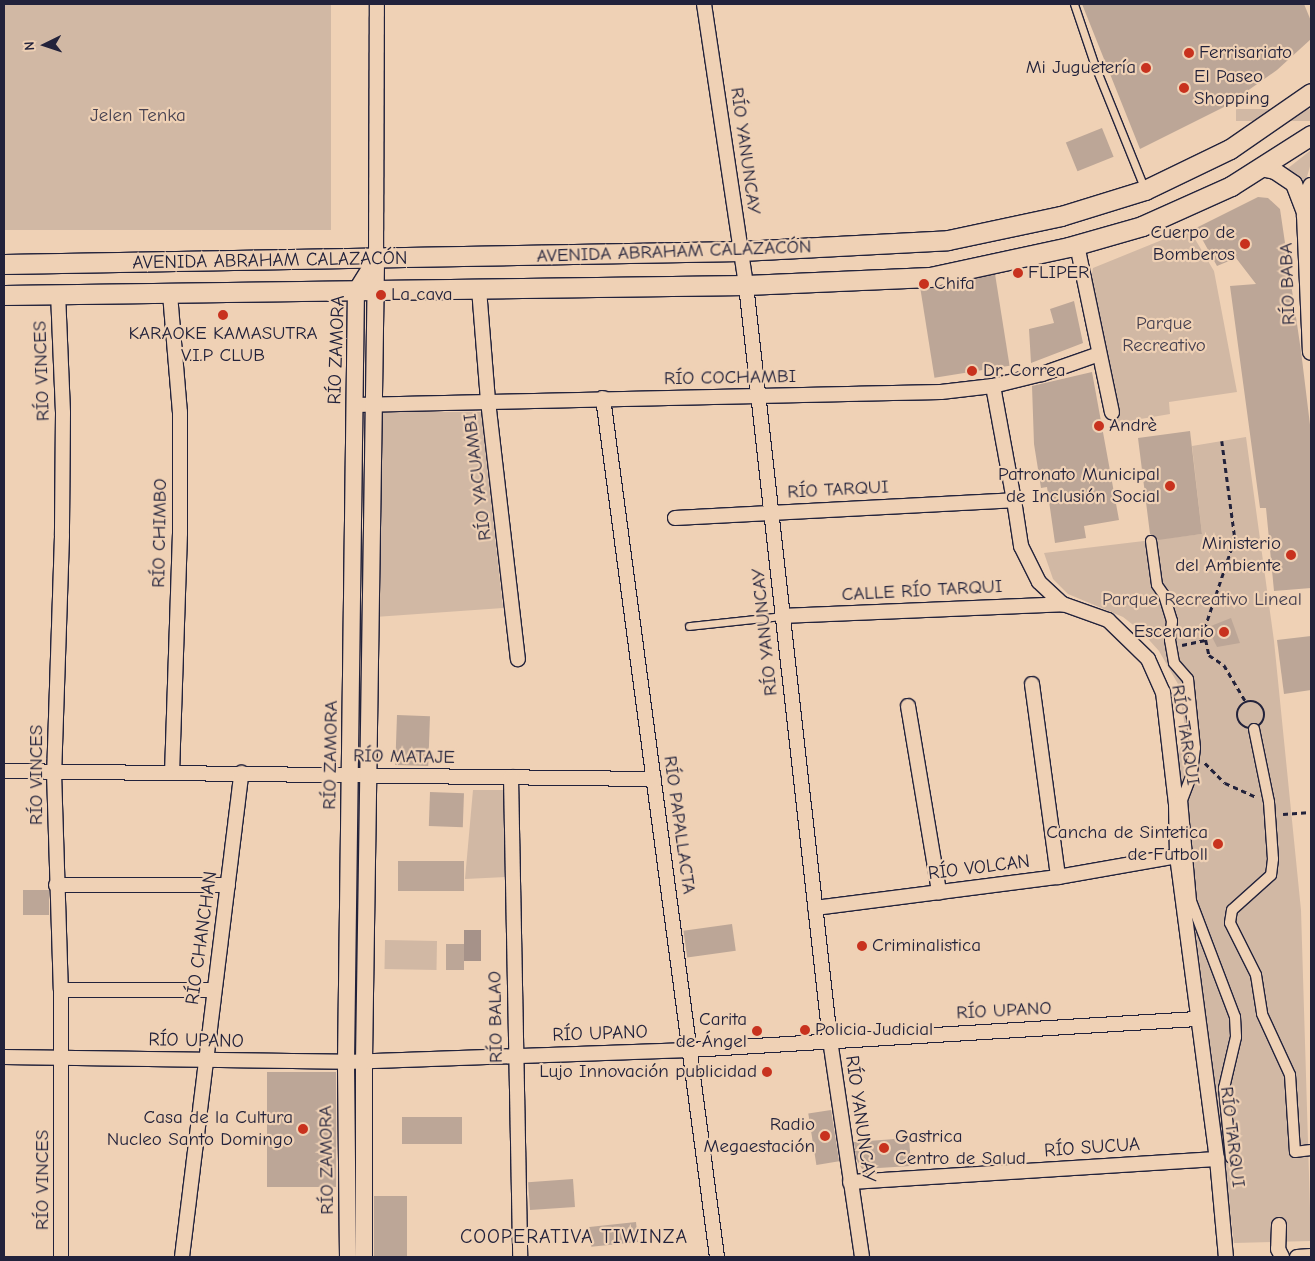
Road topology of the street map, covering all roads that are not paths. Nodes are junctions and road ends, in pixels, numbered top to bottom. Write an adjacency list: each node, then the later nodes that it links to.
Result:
1 (377, 4): 13 (street, RÍO ZAMORA)
2 (704, 4): 12 (street, RÍO YANUNCAY)
3 (1074, 4): 9 (lane)
4 (1311, 93): 6 (main road, AVENIDA ABRAHAM CALAZACÓN)
5 (1311, 135): 7 (main road, AVENIDA ABRAHAM CALAZACÓN)
6 (1234, 146): 7 (main road); 9 (main road, AVENIDA ABRAHAM CALAZACÓN)
7 (1256, 172): 10 (street, RÍO BABA); 11 (main road, AVENIDA ABRAHAM CALAZACÓN)
8 (1311, 186): 10 (street, RÍO BABA)
9 (1145, 190): 12 (main road, AVENIDA ABRAHAM CALAZACÓN)
10 (1305, 215): 22 (street, RÍO BABA)
11 (1078, 245): 15 (main road, AVENIDA ABRAHAM CALAZACÓN); 24 (street)
12 (741, 251): 13 (main road, AVENIDA ABRAHAM CALAZACÓN); 15 (street, RÍO YANUNCAY)
13 (376, 258): 14 (main road, AVENIDA ABRAHAM CALAZACÓN); 17 (street, RÍO ZAMORA); 18 (street, RÍO ZAMORA)
14 (4, 264)
15 (746, 285): 16 (main road, AVENIDA ABRAHAM CALAZACÓN); 26 (street, RÍO YANUNCAY)
16 (480, 289): 17 (main road, AVENIDA ABRAHAM CALAZACÓN); 28 (street, RÍO YACUAMBI)
17 (378, 290): 18 (main road, AVENIDA ABRAHAM CALAZACÓN); 29 (street, RÍO ZAMORA)
18 (356, 291): 20 (main road, AVENIDA ABRAHAM CALAZACÓN); 30 (street, RÍO ZAMORA)
19 (58, 293): 20 (main road, AVENIDA ABRAHAM CALAZACÓN); 21 (main road, AVENIDA ABRAHAM CALAZACÓN); 44 (street, RÍO VINCES)
20 (170, 294): 45 (street, RÍO CHIMBO)
21 (4, 295)
22 (1310, 335): 23 (street, RÍO BABA)
23 (1311, 352)
24 (1099, 354): 25 (street, RÍO COCHAMBI); 31 (street)
25 (993, 386): 26 (street, RÍO COCHAMBI); 32 (street)
26 (758, 397): 27 (street, RÍO COCHAMBI); 33 (street, RÍO YANUNCAY)
27 (603, 398): 28 (street, RÍO COCHAMBI); 50 (street, RÍO PAPALLACTA)
28 (488, 401): 29 (street, RÍO COCHAMBI); 39 (street, RÍO YACUAMBI)
29 (375, 404): 30 (street, RÍO COCHAMBI); 48 (street, RÍO ZAMORA)
30 (355, 405): 47 (street, RÍO ZAMORA)
31 (1112, 412)
32 (1014, 500): 33 (street, RÍO TARQUI); 36 (street, RÍO TARQUI)
33 (771, 512): 34 (street, RÍO TARQUI); 37 (street, RÍO YANUNCAY)
34 (675, 518)
35 (1150, 541): 69 (street)
36 (1063, 604): 37 (street, CALLE RÍO TARQUI); 51 (street, RÍO TARQUI)
37 (782, 616): 38 (lane); 56 (street, RÍO YANUNCAY)
38 (689, 626)
39 (518, 659)
40 (1032, 684): 52 (street)
41 (908, 706): 55 (street)
42 (1254, 729): 68 (street)
43 (4, 771): 44 (street, RÍO MATAJE)
44 (54, 772): 45 (street, RÍO MATAJE); 53 (street, RÍO VINCES)
45 (172, 773): 46 (street, RÍO MATAJE)
46 (241, 773): 47 (street, RÍO MATAJE); 54 (street, RÍO CHANCHAN)
47 (350, 776): 48 (street, RÍO MATAJE); 67 (street, RÍO ZAMORA)
48 (368, 776): 49 (street, RÍO MATAJE); 66 (street, RÍO ZAMORA)
49 (511, 777): 50 (street, RÍO MATAJE); 63 (street, RÍO BALAO)
50 (654, 779): 61 (street, RÍO PAPALLACTA)
51 (1177, 856): 52 (street, RÍO VOLCAN); 59 (street, RÍO TARQUI)
52 (1058, 877): 55 (street, RÍO VOLCAN)
53 (56, 885): 54 (street); 57 (street, RÍO VINCES)
54 (228, 885): 58 (street, RÍO CHANCHAN)
55 (939, 892): 56 (street, RÍO VOLCAN)
56 (815, 908): 60 (street, RÍO YANUNCAY)
57 (61, 990): 58 (street); 62 (street, RÍO VINCES)
58 (214, 990): 65 (street, RÍO CHANCHAN)
59 (1197, 1019): 60 (street, RÍO UPANO); 70 (street, RÍO TARQUI)
60 (830, 1040): 61 (street, RÍO UPANO); 71 (street, RÍO YANUNCAY)
61 (690, 1050): 63 (street, RÍO UPANO); 79 (street, RÍO PAPALLACTA)
62 (61, 1056): 64 (street, RÍO UPANO); 65 (street, RÍO UPANO); 74 (street, RÍO VINCES)
63 (516, 1056): 66 (street, RÍO UPANO); 78 (street, RÍO BALAO)
64 (4, 1057)
65 (204, 1060): 67 (street, RÍO UPANO); 75 (street, RÍO CHANCHAN)
66 (364, 1061): 67 (street, RÍO UPANO); 77 (street, RÍO ZAMORA)
67 (346, 1062): 76 (street, RÍO ZAMORA)
68 (1311, 1150)
69 (1231, 1158)
70 (1217, 1159): 71 (street, RÍO SUCUA); 81 (street, RÍO TARQUI)
71 (850, 1182): 80 (street, RÍO YANUNCAY)
72 (1279, 1225): 82 (street)
73 (1311, 1256): 83 (street)
74 (61, 1257)
75 (182, 1257)
76 (348, 1257)
77 (364, 1257)
78 (520, 1257)
79 (717, 1257)
80 (862, 1257)
81 (1226, 1257)
82 (1282, 1257)
83 (1297, 1257)

